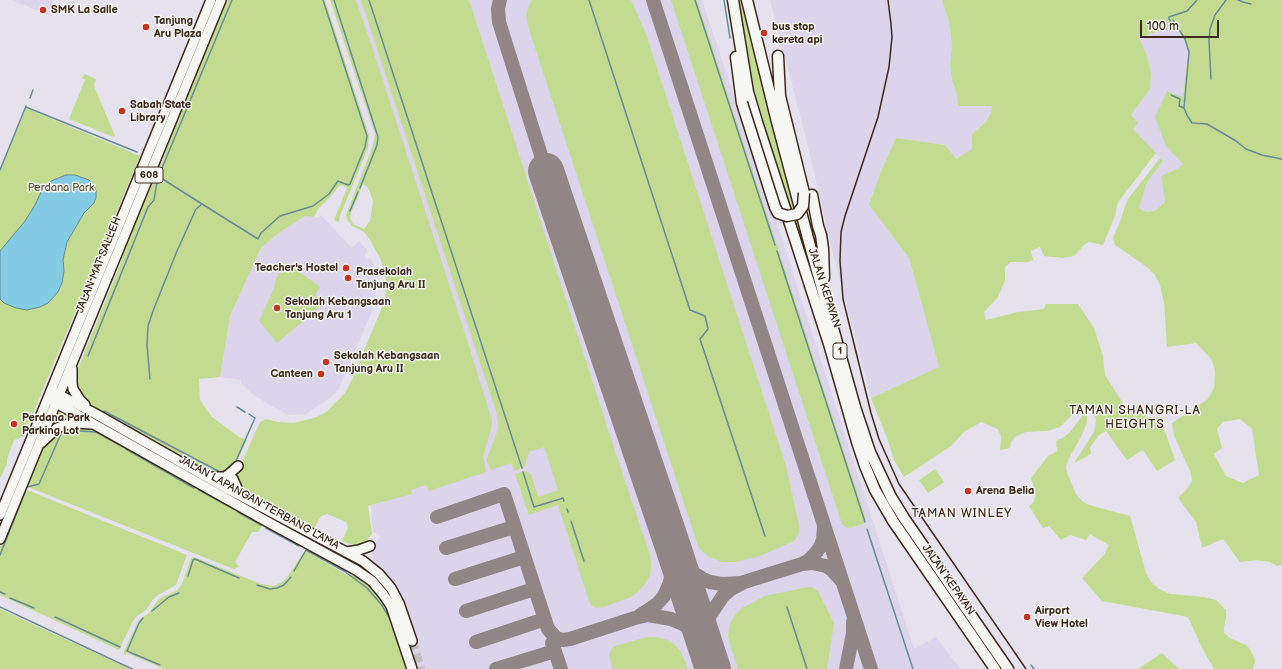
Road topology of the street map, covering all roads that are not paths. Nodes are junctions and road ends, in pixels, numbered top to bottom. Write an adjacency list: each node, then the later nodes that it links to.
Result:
1 (212, 0): 12 (main road, JALAN MAT SALLEH / 608)
2 (221, 0): 11 (main road, JALAN MAT SALLEH / 608)
3 (733, 0): 5 (highway, JALAN KEPAYAN / 1)
4 (747, 0): 9 (highway, JALAN KEPAYAN / 1)
5 (739, 34): 6 (highway, bridge); 26 (highway, JALAN KEPAYAN / 1)
6 (778, 56)
7 (812, 195): 8 (highway)
8 (818, 226): 9 (highway); 10 (highway)
9 (819, 276): 10 (highway, JALAN KEPAYAN / 1)
10 (828, 306): 27 (highway, JALAN KEPAYAN / 1)
11 (72, 364): 12 (main road, JALAN MAT SALLEH / 608); 13 (main road)
12 (54, 396): 13 (main road, JALAN LAPANGAN TERBANG LAMA); 14 (main road, JALAN LAPANGAN TERBANG LAMA); 15 (main road, JALAN MAT SALLEH); 20 (main road, JALAN MAT SALLEH)
13 (94, 413): 17 (main road, JALAN LAPANGAN TERBANG LAMA)
14 (93, 424): 15 (main road); 25 (main road, JALAN LAPANGAN TERBANG LAMA)
15 (39, 445): 21 (main road, JALAN MAT SALLEH)
16 (238, 466): 17 (main road)
17 (207, 477): 19 (main road, JALAN LAPANGAN TERBANG LAMA)
18 (233, 479): 19 (main road)
19 (240, 495): 22 (main road, JALAN LAPANGAN TERBANG LAMA)
20 (0, 515)
21 (0, 539)
22 (346, 552): 23 (main road, JALAN LAPANGAN TERBANG LAMA); 23 (main road)
23 (370, 567): 24 (main road, JALAN LAPANGAN TERBANG LAMA)
24 (412, 641)
25 (412, 669)
26 (995, 669)
27 (1008, 669)

